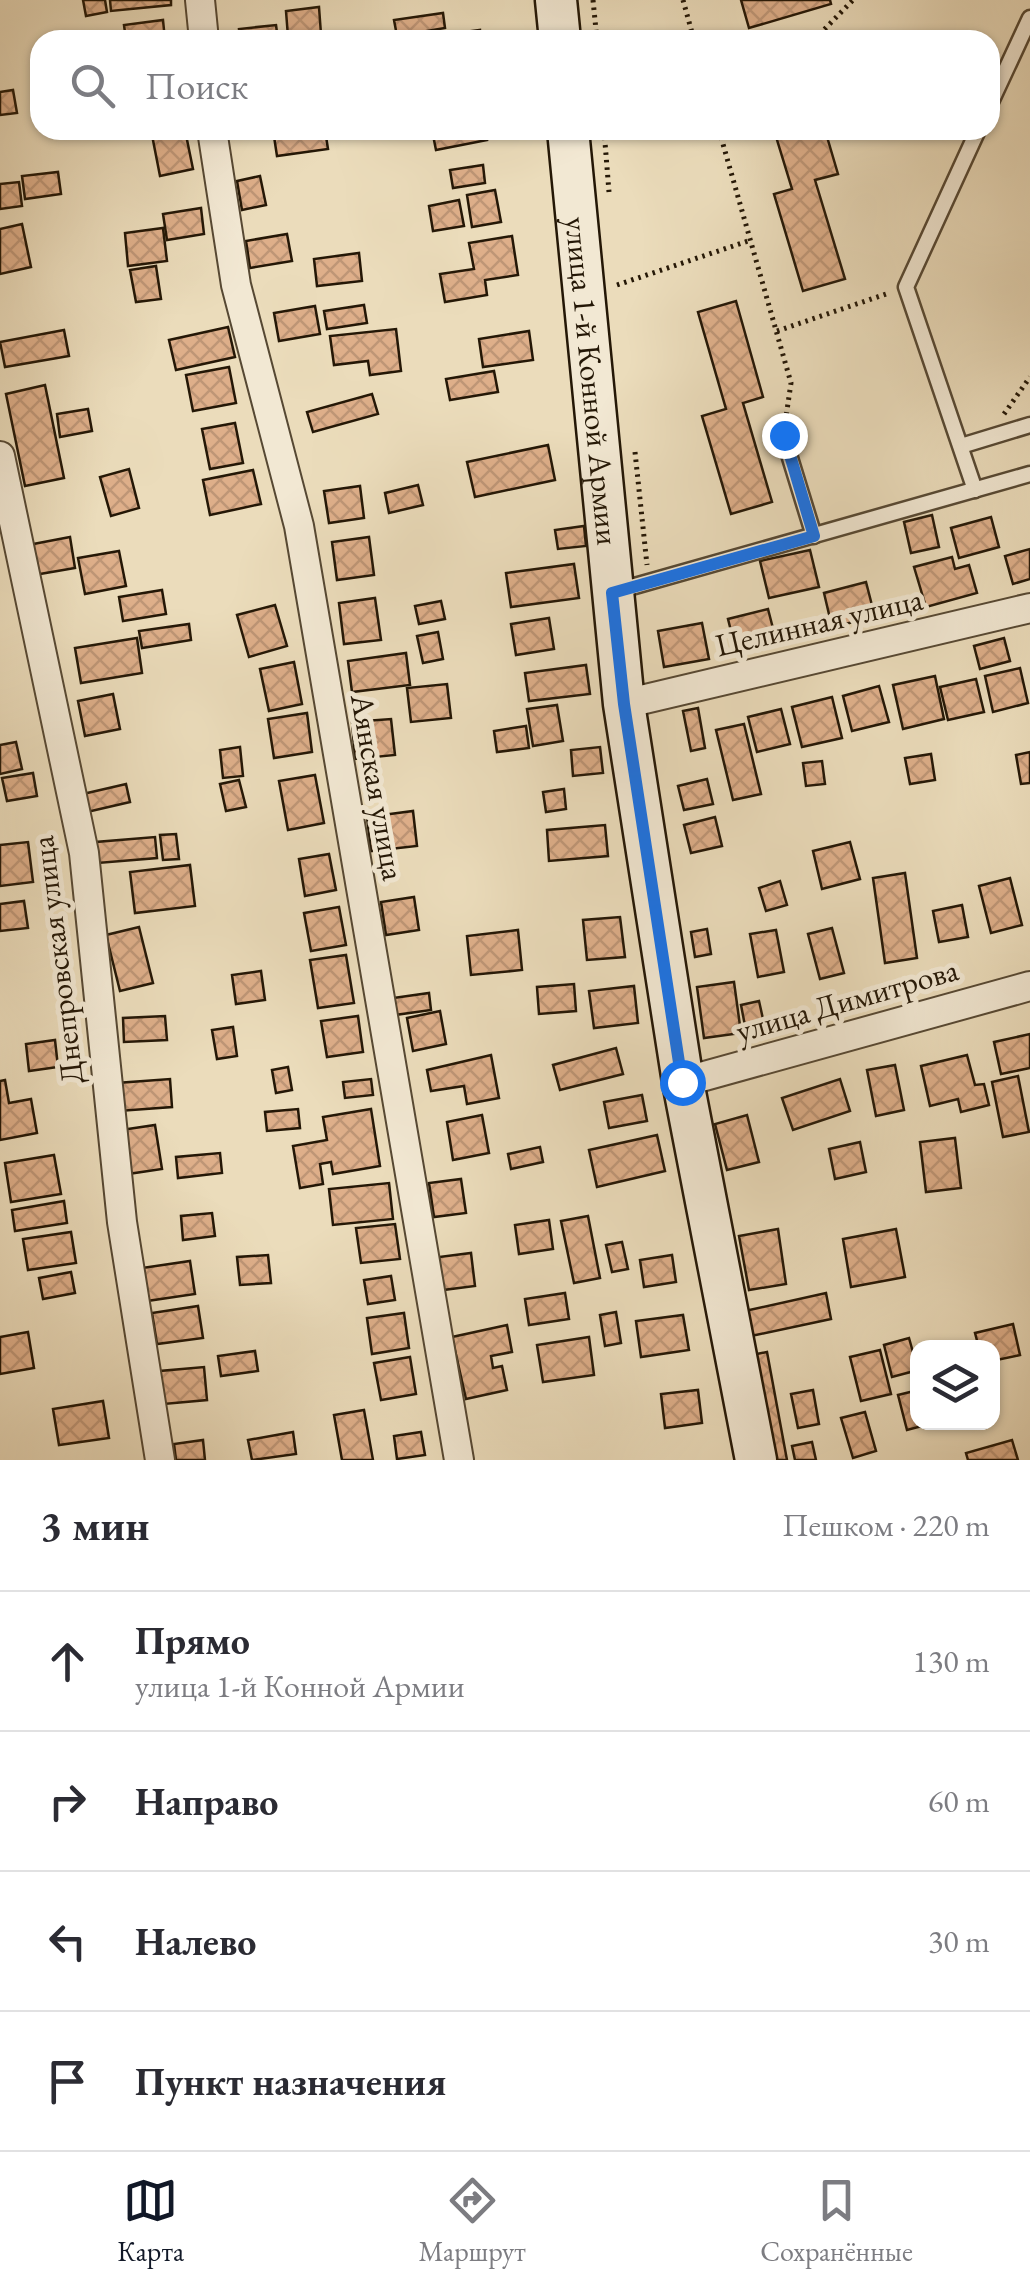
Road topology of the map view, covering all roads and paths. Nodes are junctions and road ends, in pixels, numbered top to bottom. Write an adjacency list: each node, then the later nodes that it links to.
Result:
1 (200, 0): 7 (street)
2 (556, 0): 8 (street)
3 (594, 0): 9 (path)
4 (683, 0): 10 (path)
5 (853, 0): 11 (path)
6 (1030, 18): 12 (lane)
7 (203, 30)
8 (559, 30)
9 (596, 30)
10 (691, 30)
11 (824, 30)
12 (1000, 82)
13 (214, 140): 36 (street, Аянская улица)
14 (569, 140): 30 (street, улица 1-й Конной Армии)
15 (722, 140): 17 (path)
16 (973, 140): 19 (lane)
17 (751, 240): 18 (path); 20 (path)
18 (617, 285)
19 (906, 287): 20 (path); 25 (lane)
20 (777, 331): 23 (path)
21 (1030, 377): 24 (path)
22 (1030, 425): 24 (lane)
23 (784, 435): 29 (lane)
24 (988, 438): 25 (lane)
25 (960, 446): 28 (lane)
26 (0, 456): 35 (street, Днепровская улица)
27 (1030, 474): 28 (lane)
28 (974, 490): 29 (lane)
29 (814, 536): 30 (lane)
30 (612, 593): 32 (street, улица 1-й Конной Армии)
31 (1030, 608): 32 (street, Целинная улица)
32 (624, 704): 34 (street, улица 1-й Конной Армии)
33 (1030, 986): 34 (street, улица Димитрова)
34 (682, 1082): 37 (street, улица 1-й Конной Армии)
35 (160, 1460)
36 (460, 1460)
37 (756, 1460)

